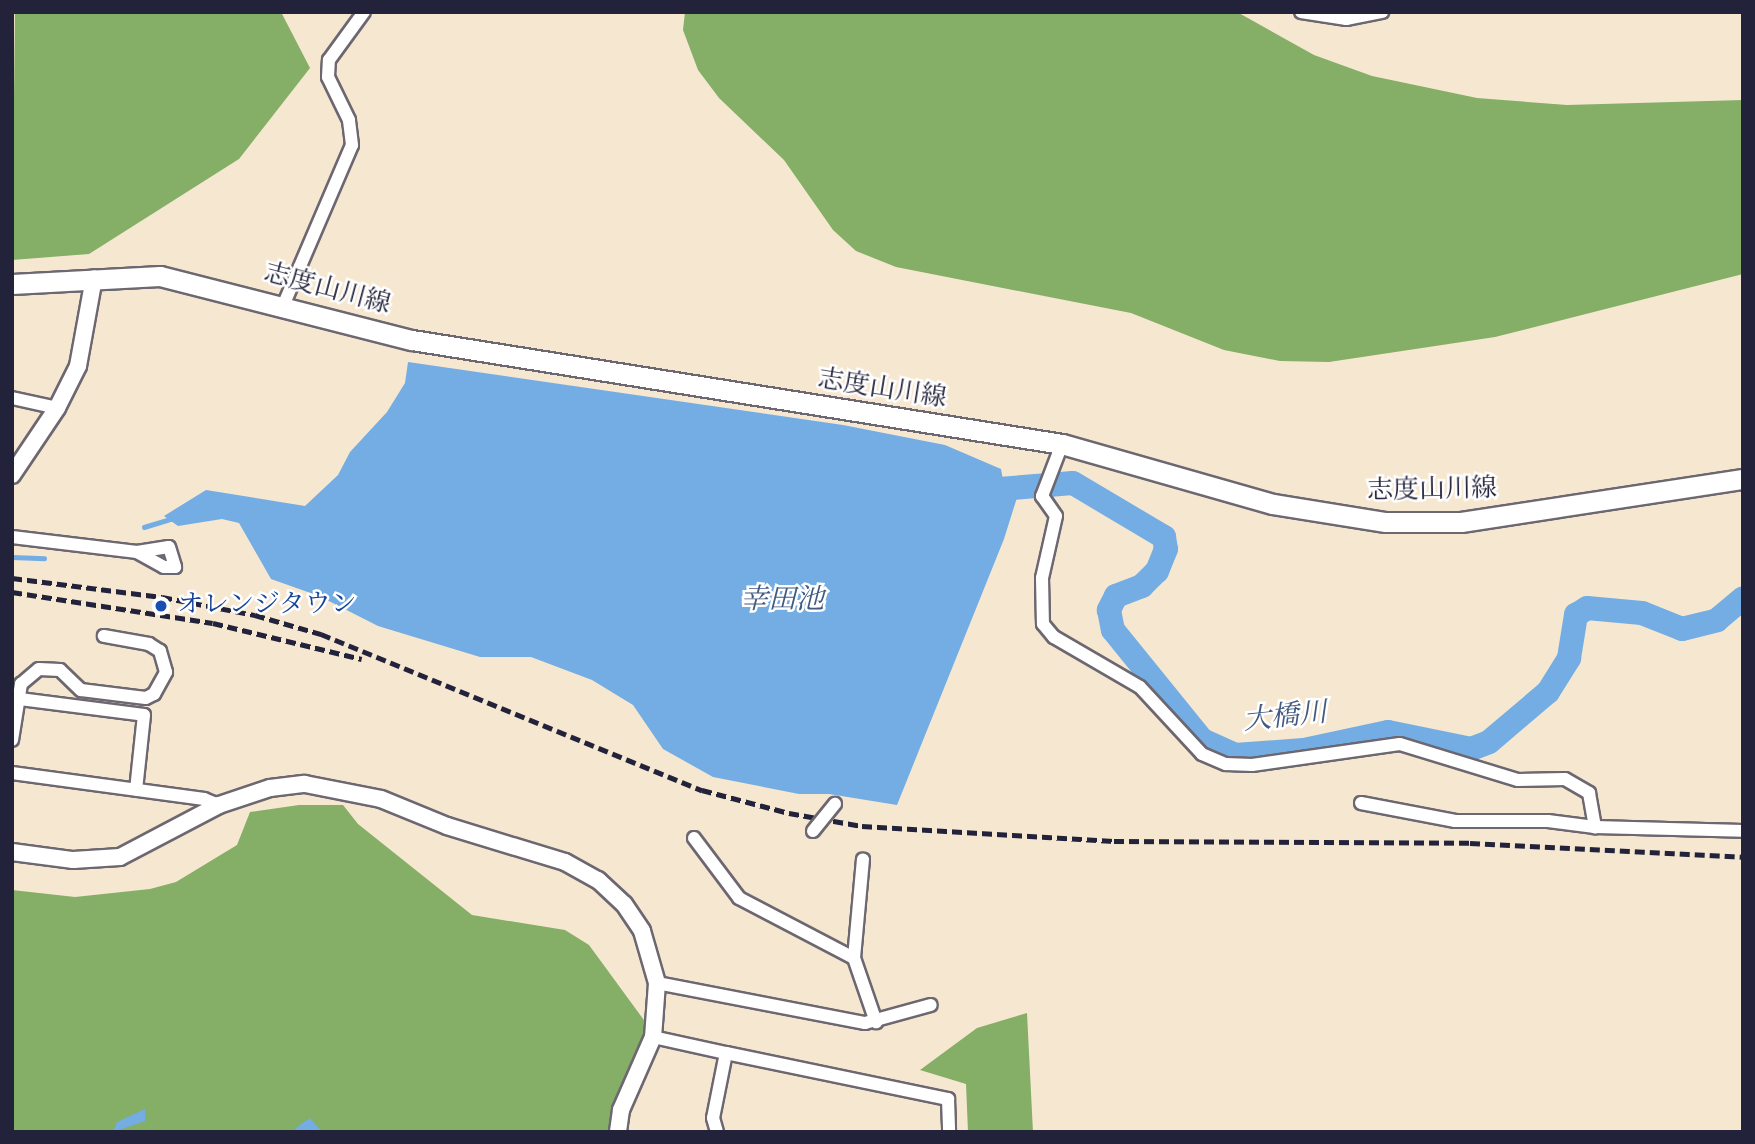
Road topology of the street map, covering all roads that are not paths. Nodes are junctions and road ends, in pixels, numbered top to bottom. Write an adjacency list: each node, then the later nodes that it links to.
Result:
1 (363, 12): 7 (street)
2 (1301, 12): 4 (street)
3 (1382, 12): 4 (street)
4 (1321, 15)
5 (94, 278): 6 (main road, 志度山川線); 7 (main road, 志度山川線); 9 (street)
6 (12, 284)
7 (283, 306): 10 (main road, 志度山川線)
8 (12, 398): 9 (street)
9 (57, 408): 11 (street)
10 (1062, 444): 12 (main road, 志度山川線); 23 (street)
11 (12, 475)
12 (1743, 479)
13 (12, 537): 14 (street)
14 (137, 552)
15 (104, 636): 16 (street)
16 (15, 698): 17 (street); 19 (street)
17 (12, 740)
18 (12, 773): 19 (street)
19 (136, 790): 22 (street)
20 (1361, 803): 23 (street)
21 (835, 804): 24 (street, bridge)
22 (219, 805): 27 (street); 30 (street)
23 (1595, 827): 25 (street)
24 (813, 831)
25 (1743, 831)
26 (694, 838): 29 (street)
27 (12, 852)
28 (863, 859): 29 (street)
29 (855, 958): 32 (street)
30 (657, 983): 32 (street); 33 (street)
31 (931, 1005): 32 (street)
32 (876, 1022)
33 (653, 1037): 34 (street); 35 (street)
34 (726, 1053): 36 (street); 37 (street)
35 (618, 1132)
36 (717, 1132)
37 (948, 1132)

